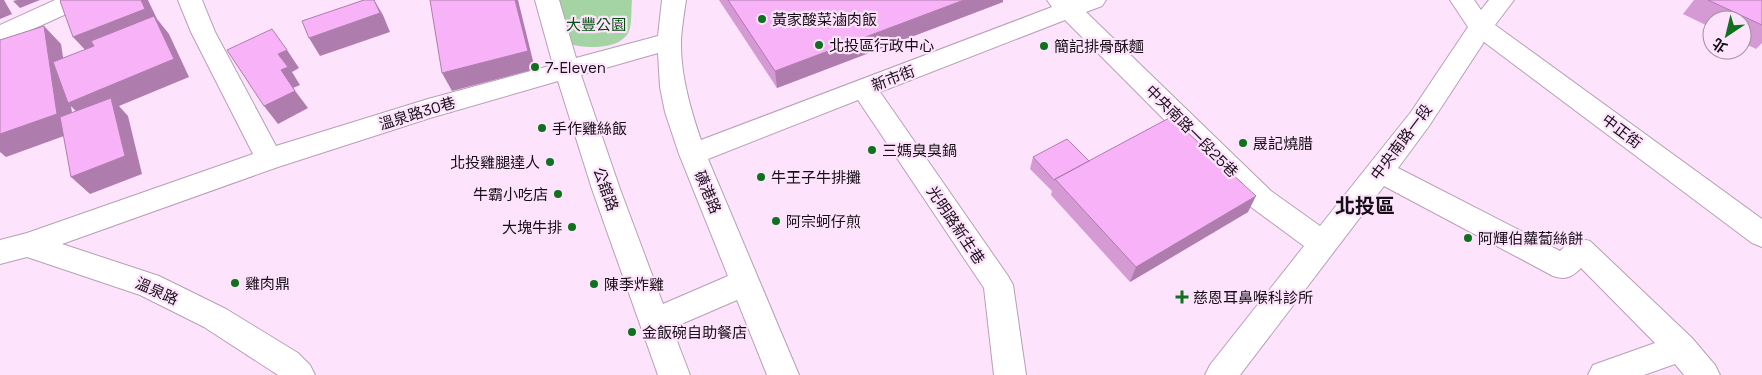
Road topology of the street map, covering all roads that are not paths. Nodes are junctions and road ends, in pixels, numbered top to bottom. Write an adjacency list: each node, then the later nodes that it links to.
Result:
1 (76, 0): 10 (street)
2 (190, 0): 15 (street)
3 (547, 0): 12 (street, 公舘路)
4 (674, 0): 11 (street, 磺港路)
5 (1094, 0): 8 (street, 新市街)
6 (1462, 0): 9 (street, 中正街)
7 (1502, 0): 9 (street, 中央南路一段)
8 (1063, 5): 13 (street, 新市街); 18 (street, 中央南路一段25巷)
9 (1482, 27): 16 (street, 中央南路一段); 17 (street, 中正街)
10 (0, 35)
11 (669, 41): 12 (street, 溫泉路30巷); 14 (street, 磺港路)
12 (566, 69): 15 (street, 溫泉路30巷); 21 (street, 公舘路)
13 (864, 89): 14 (street, 新市街); 26 (street, 光明路新生巷)
14 (692, 154): 20 (street, 磺港路)
15 (269, 159): 19 (street, 溫泉路30巷)
16 (1380, 171): 18 (street, 中央南路一段); 22 (street)
17 (1762, 235)
18 (1323, 244): 27 (street, 中央南路一段)
19 (14, 248): 23 (street, 溫泉路)
20 (746, 282): 21 (street); 25 (street, 磺港路)
21 (654, 322): 24 (street, 公舘路)
22 (1681, 348): 28 (street); 29 (street)
23 (299, 375)
24 (674, 375)
25 (783, 375)
26 (1010, 375)
27 (1220, 375)
28 (1604, 375)
29 (1704, 375)

